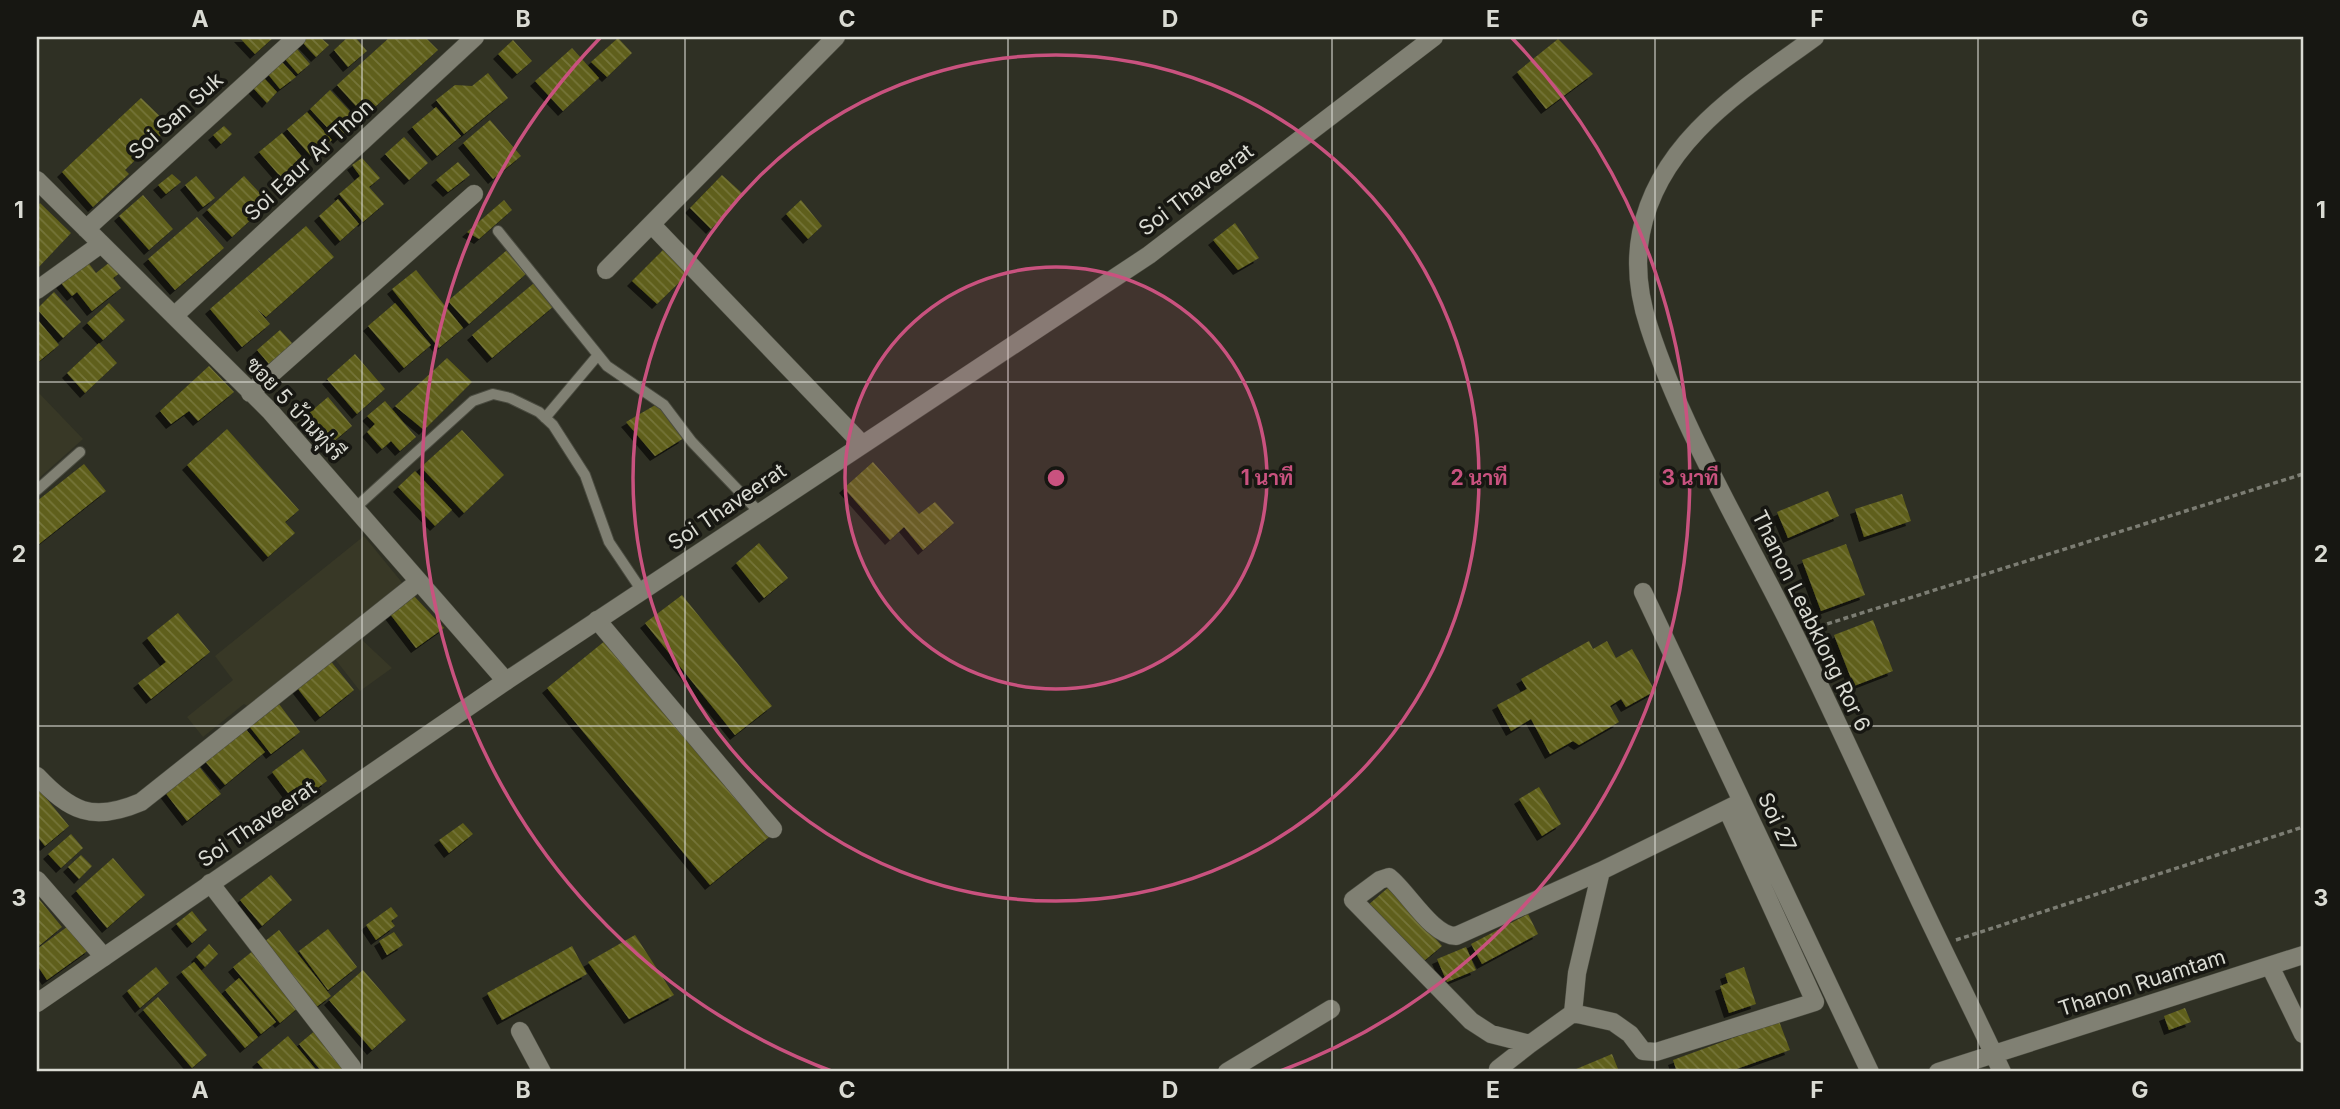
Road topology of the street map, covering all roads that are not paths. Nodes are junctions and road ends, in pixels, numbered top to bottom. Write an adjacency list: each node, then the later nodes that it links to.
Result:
1 (297, 37): 9 (street, Soi San Suk)
2 (475, 37): 14 (street, Soi Eaur Ar Thon)
3 (836, 37): 8 (street)
4 (1434, 37): 18 (street, Soi Thaveerat)
5 (1815, 37): 43 (street, Thanon Leabklong Ror 6)
6 (37, 180): 9 (street, ซอย 5 บ้านทุ่งรี)
7 (474, 194): 16 (street)
8 (653, 226): 12 (street); 18 (street)
9 (86, 229): 11 (street, ซอย 5 บ้านทุ่งรี)
10 (498, 231): 15 (lane)
11 (101, 244): 13 (street); 14 (street, ซอย 5 บ้านทุ่งรี)
12 (606, 270)
13 (37, 290)
14 (174, 316): 16 (street, ซอย 5 บ้านทุ่งรี)
15 (598, 355): 17 (lane); 22 (lane)
16 (250, 393): 21 (street, ซอย 5 บ้านทุ่งรี)
17 (545, 418): 21 (lane); 24 (lane)
18 (863, 444): 22 (street, Soi Thaveerat)
19 (80, 452): 20 (lane)
20 (37, 490)
21 (355, 509): 23 (street, ซอย 5 บ้านทุ่งรี)
22 (759, 512): 24 (street, Soi Thaveerat)
23 (418, 582): 27 (street, ซอย 5 บ้านทุ่งรี); 28 (street)
24 (642, 591): 26 (street, Soi Thaveerat)
25 (1643, 592): 29 (street, Soi 27)
26 (597, 620): 27 (street, Soi Thaveerat); 30 (street)
27 (506, 681): 33 (street, Soi Thaveerat)
28 (37, 776)
29 (1734, 805): 31 (street); 39 (street); 48 (street, Soi 27)
30 (772, 830)
31 (1601, 871): 39 (street); 42 (street)
32 (37, 880): 35 (street)
33 (210, 883): 35 (street, Soi Thaveerat); 44 (street)
34 (2303, 955): 36 (street, Thanon Ruamtam)
35 (104, 957): 37 (street, Soi Thaveerat)
36 (2270, 966): 41 (street); 43 (street, Thanon Ruamtam)
37 (37, 1003)
38 (1331, 1009): 47 (street)
39 (1573, 1013): 42 (street)
40 (520, 1031): 46 (street)
41 (2303, 1034)
42 (1530, 1044): 45 (street)
43 (1994, 1055): 49 (street, Thanon Ruamtam); 50 (street, Thanon Leabklong Ror 6)
44 (352, 1068)
45 (1497, 1071)
46 (542, 1072)
47 (1227, 1072)
48 (1870, 1072)
49 (1938, 1072)
50 (2002, 1072)

